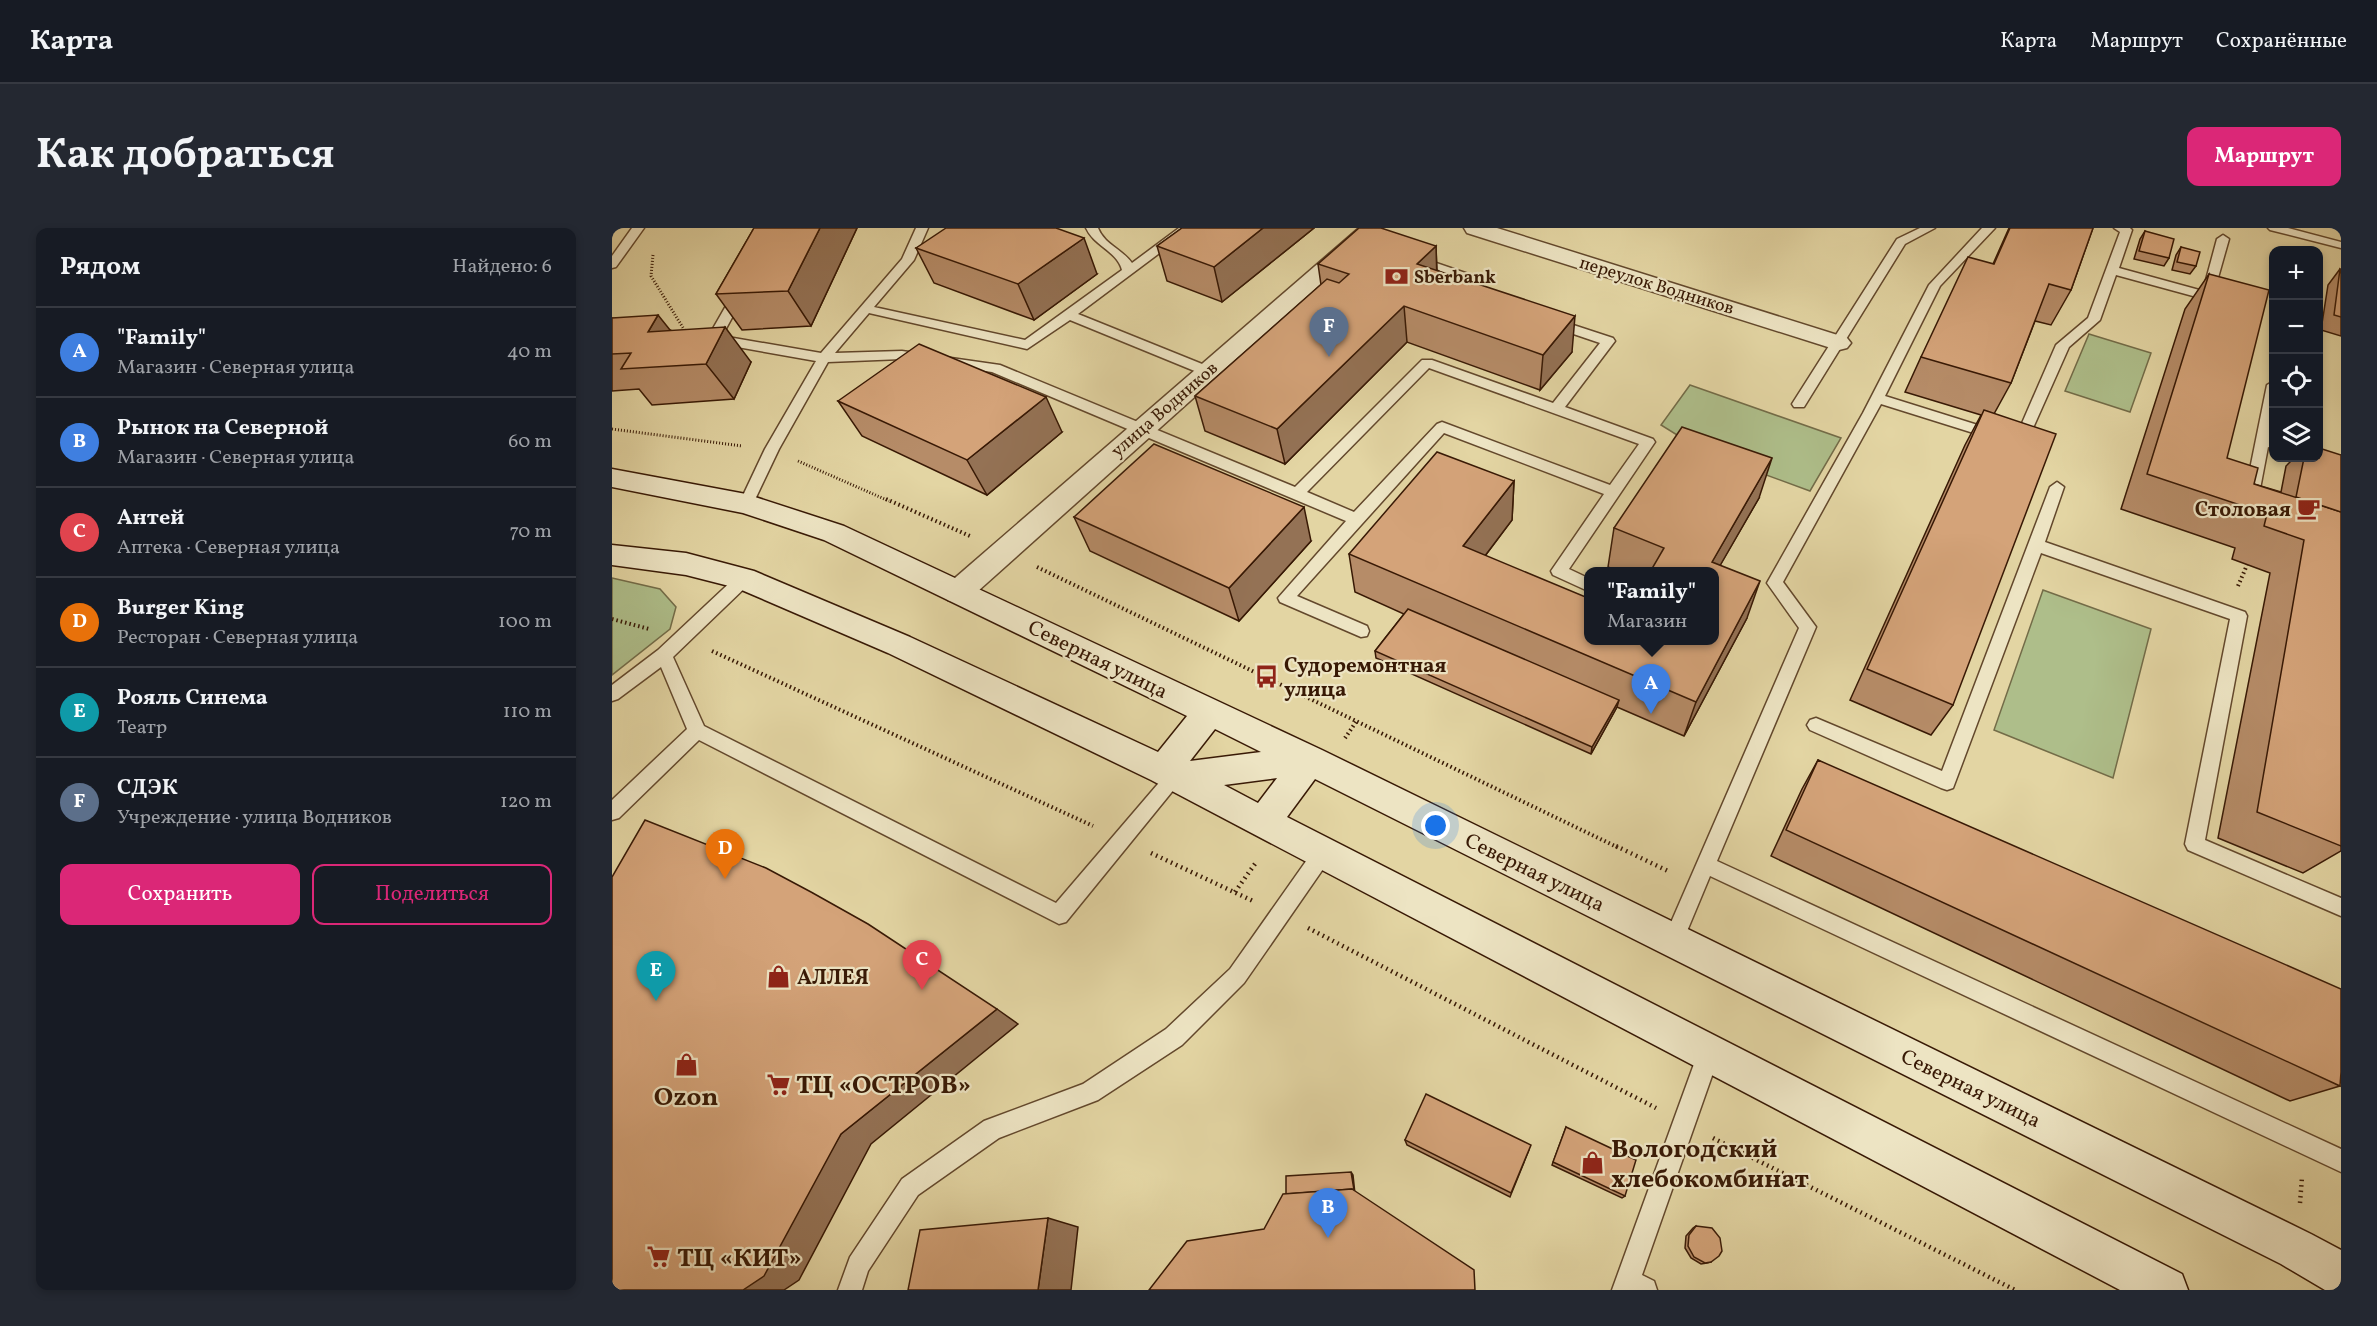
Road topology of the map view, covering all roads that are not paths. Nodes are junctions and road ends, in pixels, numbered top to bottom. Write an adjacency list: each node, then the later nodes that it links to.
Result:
1 (638, 228): 14 (lane)
2 (922, 228): 19 (lane)
3 (1092, 228): 16 (lane)
4 (1187, 228): 16 (lane)
5 (1475, 228): 24 (street, переулок Водников)
6 (1929, 228): 24 (lane)
7 (1989, 228): 27 (lane)
8 (2120, 228): 15 (lane)
9 (2274, 228): 12 (lane)
10 (1366, 237): 26 (street, улица Водников)
11 (2223, 239): 15 (lane)
12 (2340, 245)
13 (1402, 255): 18 (lane)
14 (612, 264)
15 (2113, 270): 27 (lane)
16 (1128, 271): 20 (lane)
17 (748, 279): 23 (lane)
18 (1490, 300)
19 (866, 309): 20 (lane); 25 (lane)
20 (1069, 315): 26 (lane)
21 (1544, 319): 30 (lane)
22 (687, 334): 23 (lane)
23 (714, 339): 25 (lane)
24 (1839, 343): 28 (lane)
25 (824, 358): 31 (lane); 38 (lane)
26 (1207, 371): 31 (street, улица Водников)
27 (1878, 398): 56 (lane)
28 (1799, 405)
29 (2272, 408): 32 (lane)
30 (1556, 409): 35 (lane); 36 (lane)
31 (1142, 428): 36 (lane); 44 (street, улица Водников)
32 (2268, 442): 37 (lane)
33 (612, 478): 38 (street, Северная улица)
34 (2057, 487): 40 (lane)
35 (1613, 492): 39 (lane); 43 (lane)
36 (1297, 494): 39 (lane)
37 (2250, 503)
38 (746, 504): 44 (street, Северная улица)
39 (1356, 519): 45 (lane)
40 (2036, 545): 49 (lane); 57 (lane)
41 (612, 555): 42 (street)
42 (744, 579): 46 (lane); 52 (street)
43 (1584, 583)
44 (958, 592): 48 (street, Северная улица)
45 (1361, 631)
46 (664, 655): 47 (lane); 50 (lane)
47 (612, 694)
48 (1209, 713): 51 (street, Северная улица); 52 (street)
49 (1816, 725)
50 (697, 731): 52 (lane); 53 (lane)
51 (1310, 760): 52 (street); 54 (street); 58 (street, Северная улица)
52 (1169, 773): 54 (street)
53 (612, 812)
54 (1264, 822): 55 (street)
55 (1323, 853): 59 (street); 63 (lane)
56 (1706, 865): 58 (lane); 60 (lane)
57 (2341, 907)
58 (1673, 941): 61 (street, Северная улица)
59 (1708, 1053): 62 (lane); 64 (street)
60 (2341, 1161)
61 (2341, 1274)
62 (1632, 1287)
63 (850, 1290)
64 (2166, 1290)

